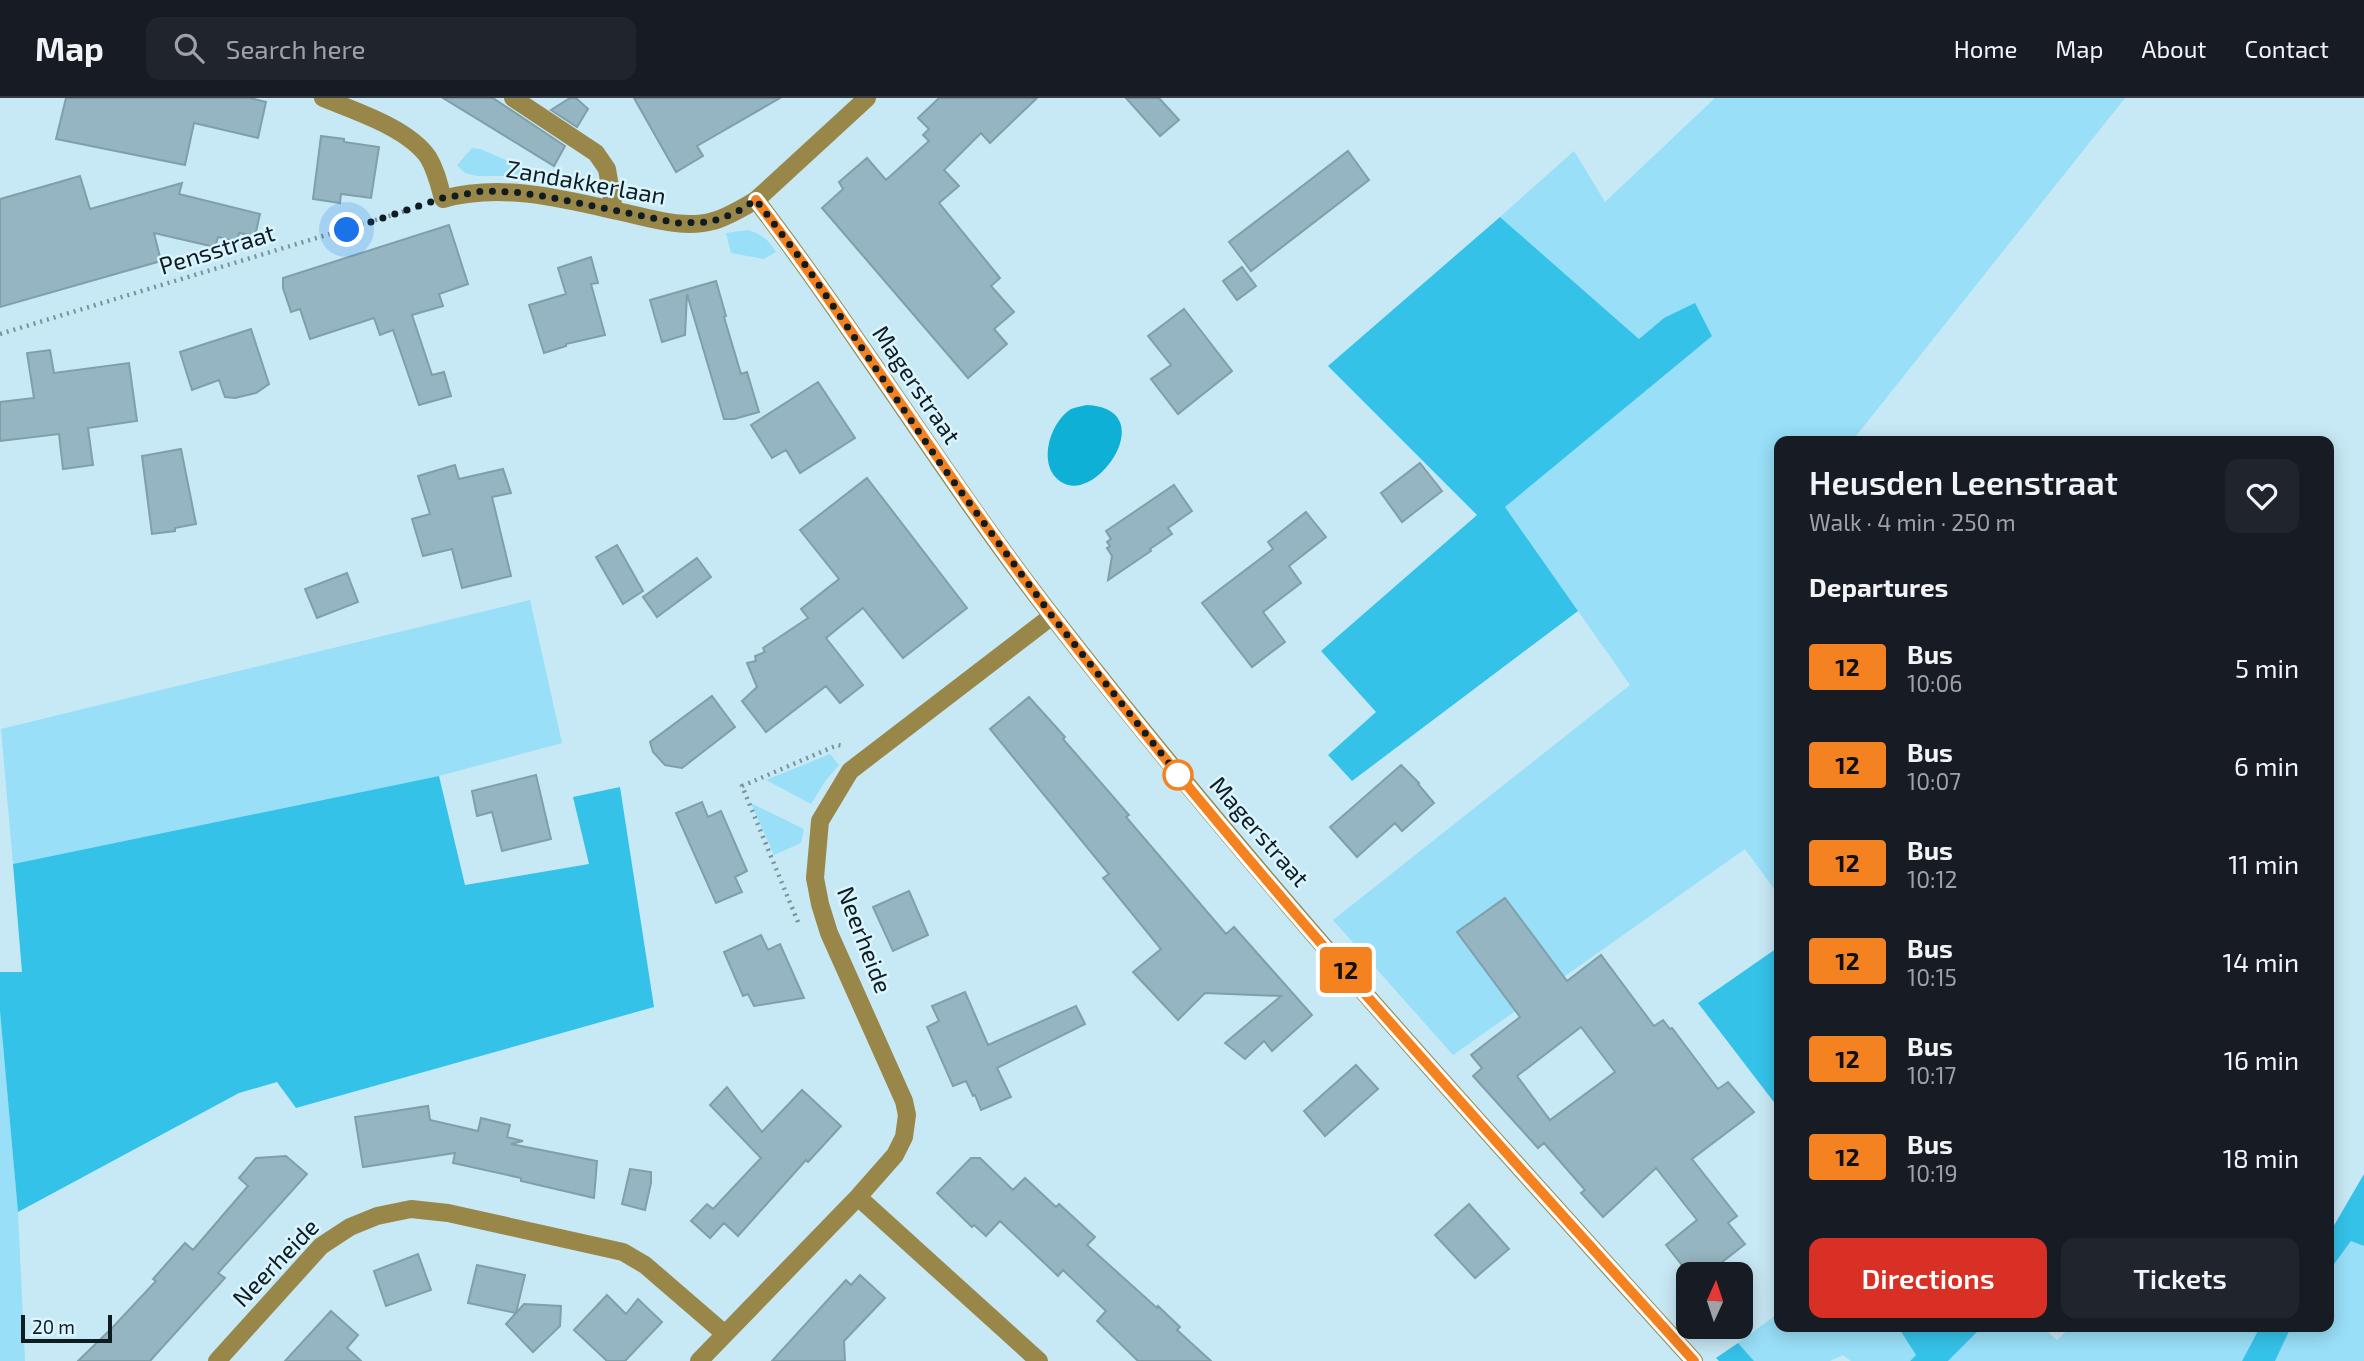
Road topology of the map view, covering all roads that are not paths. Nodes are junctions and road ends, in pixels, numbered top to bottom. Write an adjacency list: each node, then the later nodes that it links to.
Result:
1 (323, 98): 5 (street, Zandakkerlaan)
2 (513, 98): 5 (street)
3 (867, 98): 4 (street, Zandakkerlaan)
4 (756, 200): 5 (street, Zandakkerlaan); 6 (street, Magerstraat)
5 (614, 210)
6 (1052, 616): 7 (street, Neerheide); 12 (street, Magerstraat)
7 (858, 1197): 8 (street, Neerheide); 11 (street)
8 (725, 1334): 9 (street, Neerheide); 10 (street, Neerheide)
9 (217, 1361)
10 (699, 1361)
11 (1039, 1361)
12 (1694, 1361)

